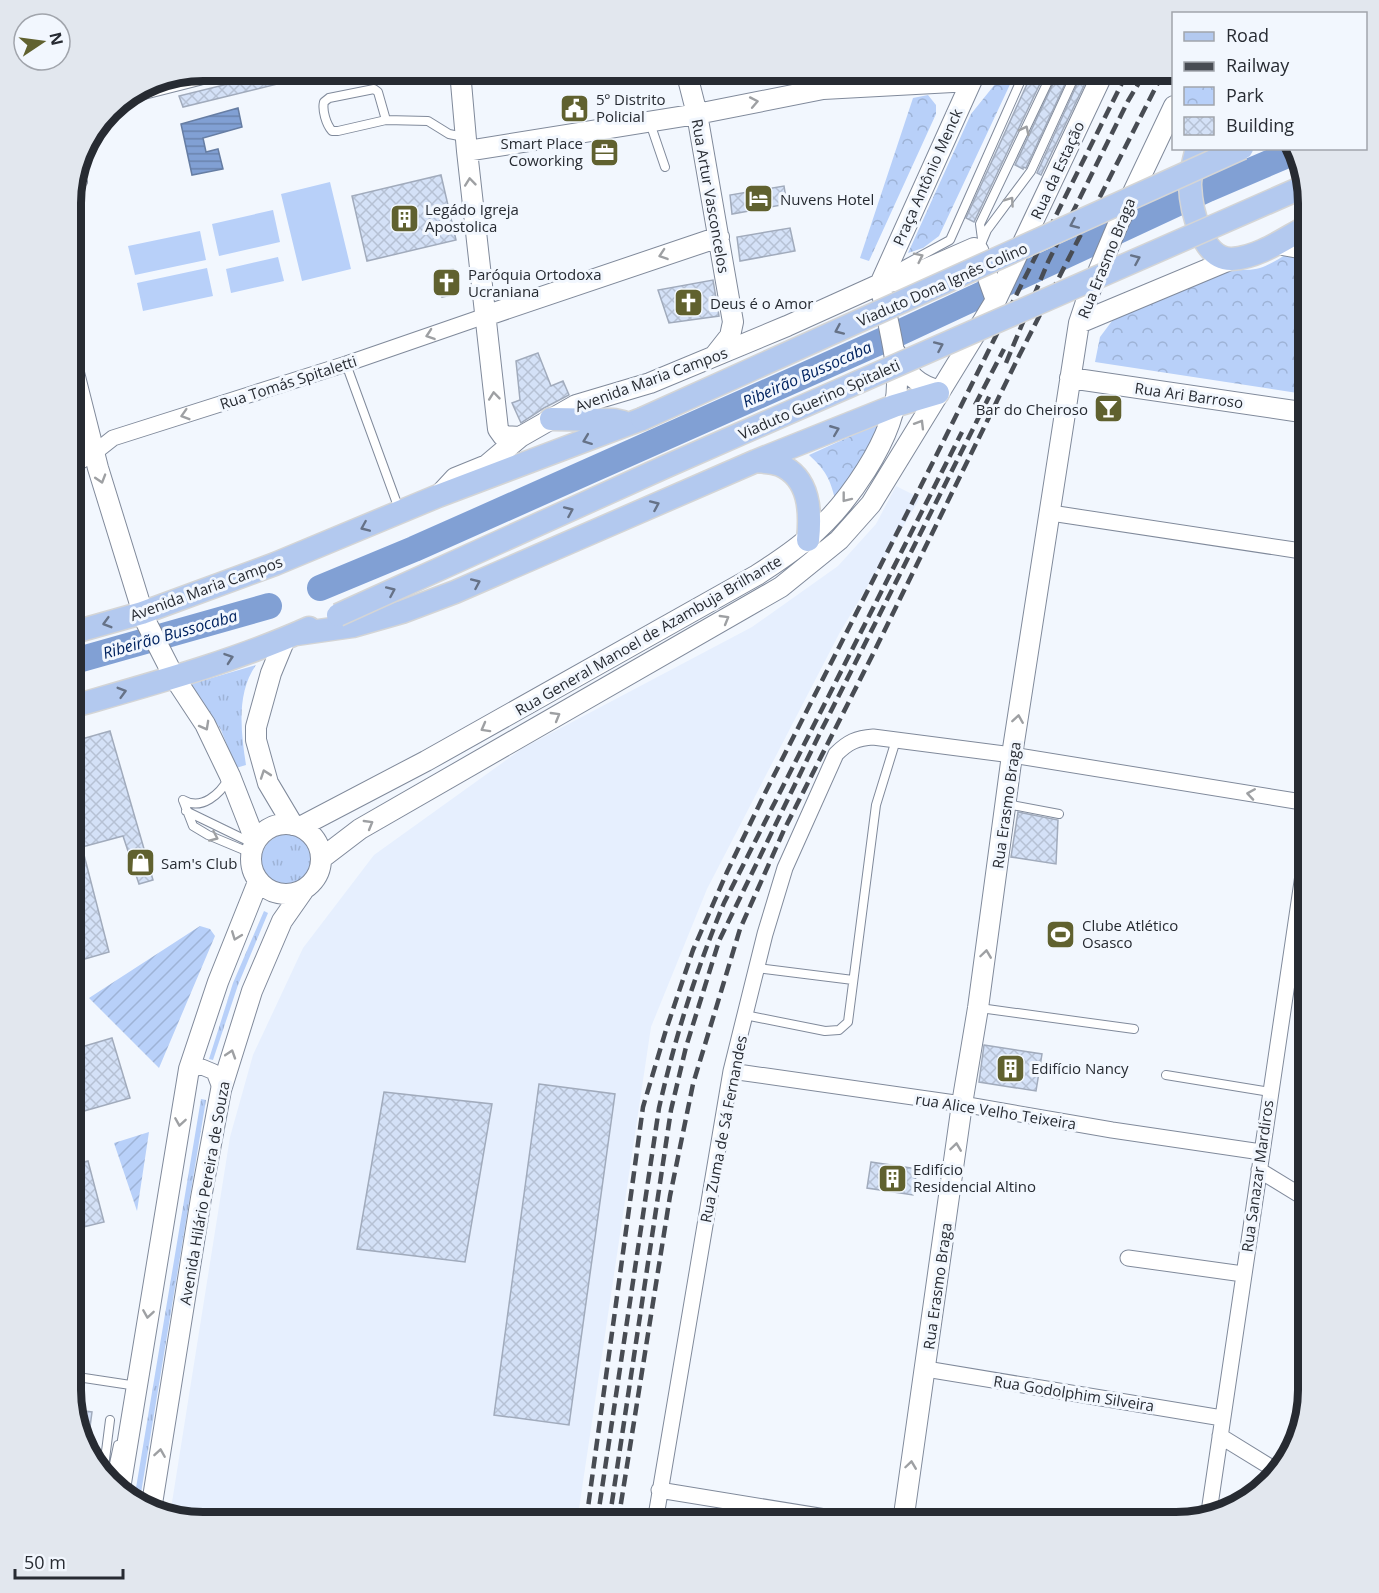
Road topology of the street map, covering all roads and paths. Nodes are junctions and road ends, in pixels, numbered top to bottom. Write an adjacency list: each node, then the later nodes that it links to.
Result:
1 (461, 81): 13 (main road)
2 (689, 81): 10 (main road, Rua Artur Vasconcelos)
3 (822, 81): 10 (main road, one-way to 3)
4 (971, 81): 24 (main road, Praça Antônio Menck)
5 (1021, 81): 24 (lane, one-way to 5)
6 (1048, 81): 21 (lane, one-way to 6)
7 (1072, 81): 21 (lane, one-way to 7)
8 (1099, 81): 25 (main road, Rua da Estação)
9 (1172, 108): 28 (main road, Rua Erasmo Braga)
10 (697, 114): 12 (main road); 19 (main road, Rua Artur Vasconcelos)
11 (386, 120): 11 (lane); 13 (lane)
12 (650, 121): 13 (main road); 16 (lane)
13 (466, 144): 26 (main road, one-way to 13)
14 (1197, 150): 23 (main road)
15 (1238, 150): 38 (main road, Viaduto Dona Ignês Colino, one-way to 38, bridge)
16 (665, 167)
17 (1297, 190): 51 (main road, Viaduto Guerino Spitaleti, one-way to 17, bridge)
18 (1298, 232): 20 (main road)
19 (719, 237): 26 (main road, one-way to 26); 27 (main road, Rua Artur Vasconcelos)
20 (1277, 244): 22 (main road); 23 (main road)
21 (980, 245): 24 (main road, Avenida Maria Campos); 25 (main road)
22 (1298, 248)
23 (1232, 258): 28 (main road)
24 (880, 284): 29 (main road, Avenida Maria Campos); 30 (main road, Rua General Manoel de Azambuja Brilhante)
25 (997, 291): 34 (main road, Rua da Estação)
26 (485, 316): 32 (street, Rua Tomás Spitaletti, one-way to 32); 40 (main road, one-way to 26)
27 (733, 322): 29 (main road); 31 (main road)
28 (1079, 322): 33 (main road, Rua Erasmo Braga)
29 (766, 335): 31 (main road, Avenida Maria Campos)
30 (891, 341): 34 (main road); 35 (main road, Rua General Manoel de Azambuja Brilhante)
31 (714, 357): 37 (main road, Avenida Maria Campos)
32 (346, 364): 41 (street, Rua Tomás Spitaletti, one-way to 41); 45 (lane)
33 (1070, 378): 36 (main road, Rua Ari Barroso); 46 (main road, Rua Erasmo Braga)
34 (939, 392): 35 (main road); 63 (main road, Rua General Manoel de Azambuja Brilhante, one-way to 34)
35 (894, 406): 43 (main road, one-way to 35); 47 (main road, Rua General Manoel de Azambuja Brilhante, one-way to 47)
36 (1298, 412)
37 (551, 419): 38 (main road); 40 (main road, Avenida Maria Campos)
38 (636, 422): 44 (main road, Avenida Maria Campos, one-way to 44)
39 (81, 428): 41 (main road)
40 (520, 438): 44 (main road, Avenida Maria Campos)
41 (94, 453): 42 (street, Rua Tomás Spitaletti); 49 (main road, one-way to 49)
42 (81, 461)
43 (756, 461): 47 (main road); 51 (main road, one-way to 43)
44 (438, 496): 45 (main road, Avenida Maria Campos)
45 (400, 512): 49 (main road, Avenida Maria Campos, one-way to 49)
46 (1051, 513): 48 (street); 55 (main road, Rua Erasmo Braga, one-way to 46)
47 (808, 540): 61 (main road, Rua General Manoel de Azambuja Brilhante, one-way to 61)
48 (1298, 550)
49 (144, 616): 50 (main road, Avenida Maria Campos, one-way to 50); 52 (main road)
50 (81, 631)
51 (291, 636): 52 (main road, one-way to 51); 61 (main road, one-way to 51)
52 (172, 673): 53 (main road, one-way to 52); 56 (main road, one-way to 56)
53 (81, 704)
54 (896, 740): 55 (street); 67 (street, Rua Zuma de Sá Fernandes); 68 (lane)
55 (1012, 755): 57 (street, one-way to 55); 58 (main road, Rua Erasmo Braga)
56 (230, 776): 59 (lane); 62 (main road)
57 (1298, 801)
58 (1006, 804): 60 (lane); 69 (main road, Rua Erasmo Braga, one-way to 58)
59 (186, 811): 62 (lane); 62 (lane, one-way to 62)
60 (1059, 814)
61 (296, 826): 62 (main road); 63 (main road)
62 (253, 846): 64 (main road)
63 (322, 858): 65 (main road)
64 (258, 882): 65 (main road); 72 (main road, one-way to 72)
65 (303, 891): 75 (main road, Avenida Hilário Pereira de Souza, one-way to 65)
66 (1298, 907): 76 (street, Rua Sanazar Mardiros)
67 (757, 968): 68 (lane); 70 (street, Rua Zuma de Sá Fernandes)
68 (853, 980): 70 (lane)
69 (978, 1008): 71 (lane); 77 (main road, Rua Erasmo Braga)
70 (745, 1015): 73 (street, Rua Zuma de Sá Fernandes)
71 (1134, 1029)
72 (189, 1069): 75 (street); 85 (main road, one-way to 85)
73 (731, 1071): 77 (street, rua Alice Velho Teixeira); 94 (street, Rua Zuma de Sá Fernandes)
74 (1166, 1075): 76 (lane)
75 (221, 1090): 95 (main road, Avenida Hilário Pereira de Souza, one-way to 75)
76 (1270, 1092): 78 (street, Rua Sanazar Mardiros)
77 (962, 1104): 78 (street, rua Alice Velho Teixeira); 83 (main road, Rua Erasmo Braga, one-way to 77)
78 (1261, 1152): 79 (street, Rua Sanazar Mardiros)
79 (1259, 1170): 80 (street); 82 (street, Rua Sanazar Mardiros)
80 (1298, 1194)
81 (1128, 1258): 82 (street)
82 (1243, 1274): 86 (street, Rua Sanazar Mardiros)
83 (926, 1369): 86 (street, Rua Godolphim Silveira); 99 (main road, Rua Erasmo Braga, one-way to 83)
84 (81, 1378): 85 (lane)
85 (137, 1386): 88 (main road)
86 (1222, 1418): 89 (street, Rua Sanazar Mardiros)
87 (110, 1420): 90 (lane)
88 (130, 1427): 92 (lane); 93 (main road)
89 (1220, 1436): 91 (street); 96 (street, Rua Sanazar Mardiros)
90 (105, 1462)
91 (1270, 1467)
92 (111, 1469)
93 (121, 1480)
94 (659, 1490): 97 (street, Rua Zuma de Sá Fernandes); 98 (street)
95 (152, 1501)
96 (1210, 1507)
97 (656, 1512)
98 (794, 1512)
99 (905, 1512)

